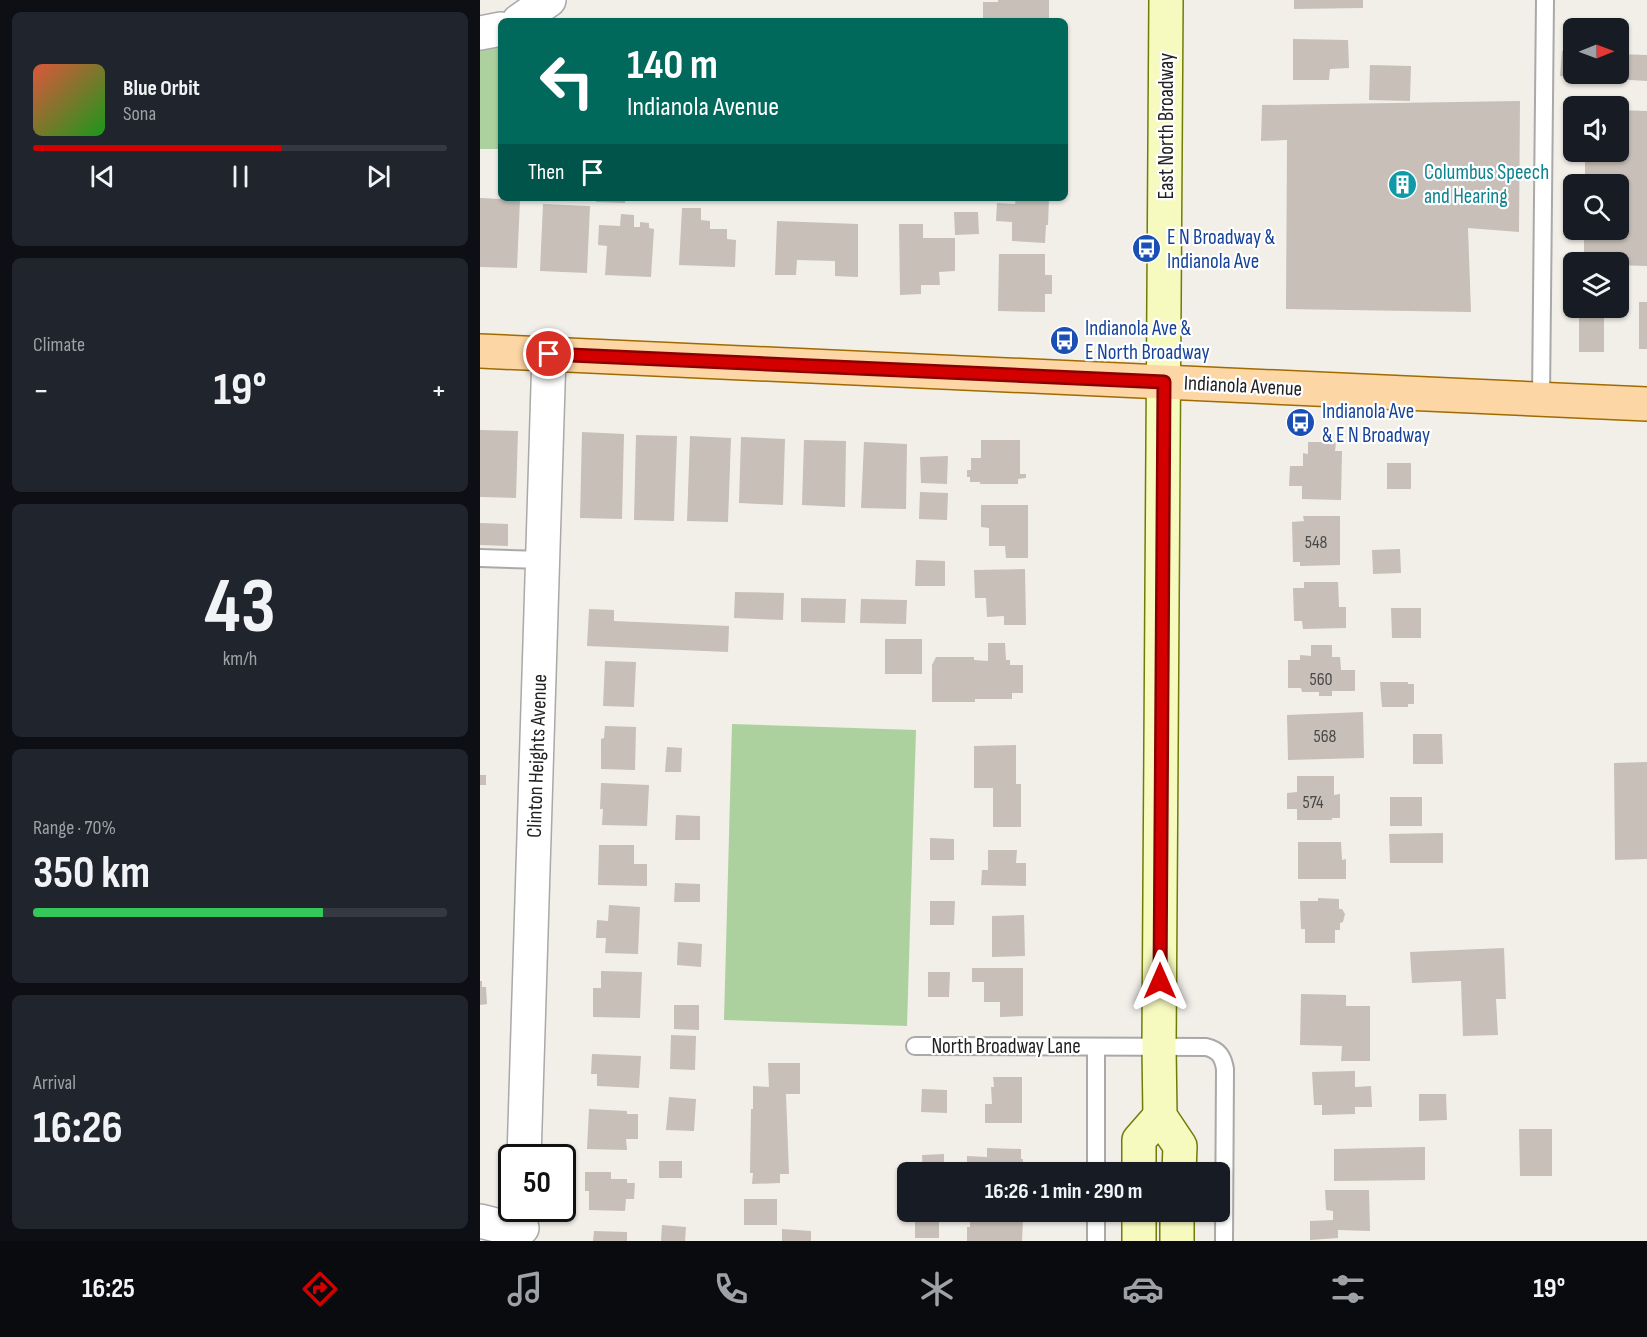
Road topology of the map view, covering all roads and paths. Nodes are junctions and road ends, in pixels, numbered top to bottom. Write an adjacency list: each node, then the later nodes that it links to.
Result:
1 (549, 0): 4 (street)
2 (1166, 0): 9 (main road, East North Broadway)
3 (1545, 0): 10 (lane)
4 (523, 18)
5 (498, 30): 6 (street)
6 (480, 33)
7 (480, 351): 8 (main road, Indianola Avenue)
8 (549, 354): 9 (main road, Indianola Avenue); 13 (street, Clinton Heights Avenue)
9 (1164, 382): 10 (main road, Indianola Avenue); 16 (main road, East North Broadway)
10 (1541, 399): 11 (main road, Indianola Avenue)
11 (1647, 404)
12 (480, 558): 13 (lane)
13 (543, 560): 18 (street, Clinton Heights Avenue)
14 (915, 1046): 15 (lane, North Broadway Lane)
15 (1096, 1047): 16 (lane, North Broadway Lane); 19 (lane, North Broadway Lane)
16 (1159, 1047): 17 (main road, East North Broadway); 30 (lane, North Broadway Lane)
17 (1160, 1116): 20 (main road); 21 (main road)
18 (524, 1144)
19 (1096, 1162)
20 (1139, 1162)
21 (1179, 1162)
22 (480, 1221): 26 (street)
23 (1096, 1222): 27 (lane)
24 (1139, 1222): 28 (main road)
25 (1177, 1222): 29 (main road)
26 (522, 1226)
27 (1096, 1241)
28 (1138, 1241)
29 (1176, 1241)
30 (1224, 1241)

